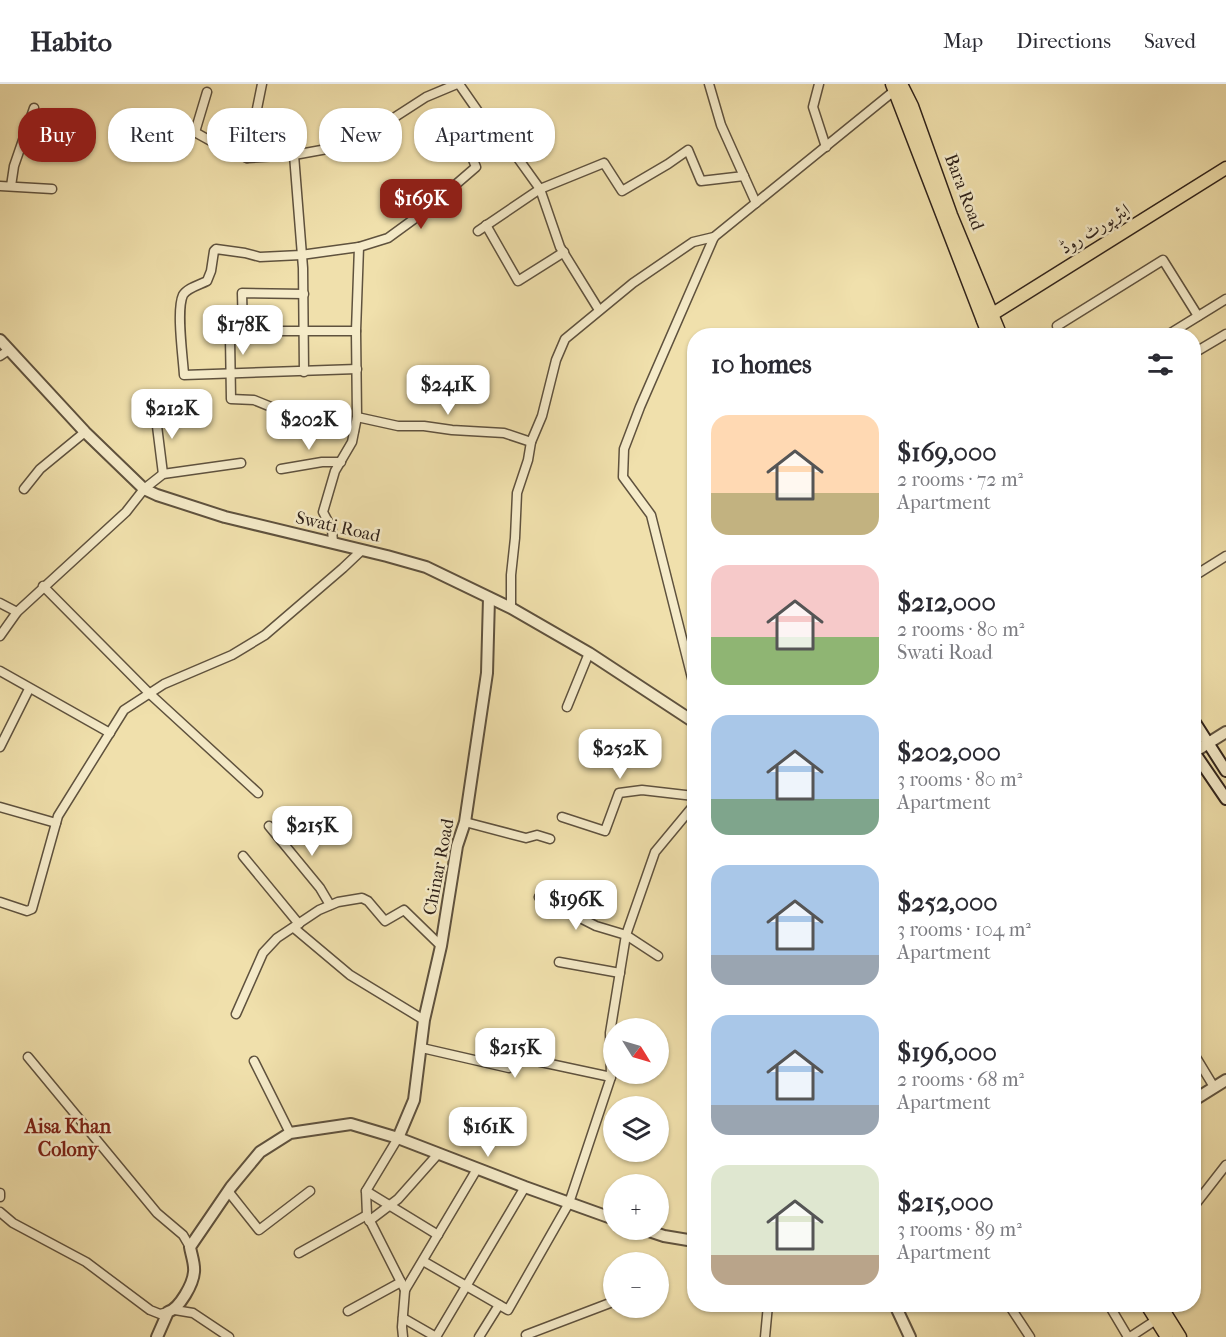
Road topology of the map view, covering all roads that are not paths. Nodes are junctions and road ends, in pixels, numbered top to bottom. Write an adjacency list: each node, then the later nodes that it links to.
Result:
1 (262, 84): 7 (street)
2 (458, 84): 8 (street); 12 (street)
3 (709, 84): 18 (street)
4 (819, 84): 11 (street)
5 (900, 86): 11 (street); 34 (main road, Bara Road)
6 (207, 92): 9 (street)
7 (257, 108)
8 (475, 108)
9 (195, 132): 10 (street)
10 (207, 139)
11 (825, 147): 23 (street)
12 (307, 153)
13 (18, 154): 20 (street)
14 (295, 162): 29 (street)
15 (474, 162): 27 (street)
16 (521, 162): 22 (street)
17 (1226, 168): 34 (main road, ایئرپورٹ روڈ)
18 (744, 176): 22 (street); 23 (street)
19 (0, 186): 20 (street)
20 (11, 186): 21 (street)
21 (52, 189)
22 (540, 189): 24 (street); 28 (street)
23 (756, 203): 26 (street)
24 (486, 225): 25 (street); 28 (street)
25 (478, 231)
26 (714, 237): 32 (street); 71 (street)
27 (359, 247): 29 (street); 40 (street)
28 (564, 252): 32 (street)
29 (301, 255): 30 (street); 48 (street)
30 (304, 294): 39 (street); 39 (street)
31 (1226, 299): 33 (street)
32 (599, 310): 53 (street)
33 (1198, 316): 37 (street); 38 (street)
34 (988, 317): 35 (main road); 36 (main road)
35 (989, 328)
36 (996, 328)
37 (1058, 328)
38 (1179, 328)
39 (304, 331): 40 (street); 47 (street)
40 (356, 331): 46 (street)
41 (1226, 334): 44 (street)
42 (230, 337): 48 (street)
43 (0, 340): 45 (street, Swati Road)
44 (1201, 349)
45 (4, 353): 52 (street, Swati Road)
46 (357, 369): 47 (street); 50 (street)
47 (304, 372): 48 (street)
48 (230, 375): 51 (street)
49 (155, 410): 57 (street)
50 (357, 417): 51 (street); 53 (street)
51 (354, 431): 54 (street)
52 (85, 432): 58 (street); 59 (street, Swati Road)
53 (531, 442): 67 (street)
54 (340, 462): 56 (street); 60 (street)
55 (241, 463): 57 (street)
56 (281, 469)
57 (163, 474): 59 (street)
58 (24, 489)
59 (144, 489): 60 (street, Swati Road); 64 (street)
60 (333, 543): 61 (street, Swati Road)
61 (362, 550): 65 (street, Swati Road); 74 (street)
62 (1226, 556): 63 (street)
63 (1201, 572)
64 (44, 586): 68 (street); 74 (street)
65 (489, 598): 67 (street, Swati Road); 91 (street, Chinar Road)
66 (0, 603): 68 (street)
67 (511, 608): 70 (street, Swati Road)
68 (17, 612): 69 (street)
69 (0, 636)
70 (589, 653): 75 (street); 76 (street, Swati Road)
71 (687, 658)
72 (0, 671): 73 (street)
73 (29, 689): 79 (street); 81 (street)
74 (150, 694): 79 (street); 85 (street)
75 (567, 707)
76 (687, 717)
77 (1201, 732): 80 (street)
78 (1226, 732): 80 (street)
79 (110, 733): 92 (street)
80 (1208, 743): 82 (street); 84 (street)
81 (0, 747)
82 (1201, 748)
83 (1201, 762): 87 (street)
84 (1226, 771)
85 (258, 793)
86 (687, 795): 90 (street)
87 (1226, 799)
88 (0, 807): 92 (street)
89 (687, 815): 100 (street)
90 (562, 817)
91 (465, 822): 94 (street); 101 (street, Chinar Road)
92 (56, 823): 97 (street)
93 (269, 826): 98 (street)
94 (550, 839)
95 (243, 856): 99 (street)
96 (539, 897): 100 (street)
97 (0, 902)
98 (330, 905): 99 (street); 101 (street)
99 (296, 926): 105 (street); 107 (street)
100 (626, 935): 102 (street); 104 (street)
101 (441, 946): 107 (street, Chinar Road)
102 (658, 956)
103 (559, 962): 104 (street)
104 (620, 973): 106 (street)
105 (236, 1014)
106 (612, 1018)
107 (424, 1020): 108 (street, Chinar Road)
108 (422, 1048): 112 (street); 118 (street, Chinar Road)
109 (28, 1057): 135 (street)
110 (254, 1061): 117 (street)
111 (1201, 1066): 115 (street)
112 (603, 1075)
113 (1226, 1080): 115 (street)
114 (609, 1084): 127 (street)
115 (1214, 1087): 116 (street)
116 (1201, 1095)
117 (290, 1133): 118 (street); 123 (street)
118 (398, 1138): 119 (street); 125 (street)
119 (438, 1154): 121 (street); 128 (street)
120 (1226, 1166): 126 (street)
121 (477, 1169): 122 (street); 132 (street)
122 (525, 1187): 127 (street); 139 (street)
123 (228, 1191): 124 (street); 135 (street)
124 (310, 1191)
125 (366, 1191): 128 (street); 131 (street)
126 (1201, 1197)
127 (569, 1203): 130 (street); 140 (street)
128 (389, 1206): 131 (street); 132 (street)
129 (0, 1212): 142 (street)
130 (603, 1215)
131 (368, 1218): 136 (street); 138 (street)
132 (438, 1235): 137 (street)
133 (669, 1237): 134 (street)
134 (687, 1239)
135 (190, 1247): 142 (street)
136 (299, 1253)
137 (423, 1261): 138 (street); 139 (street)
138 (403, 1286): 143 (street); 149 (street)
139 (465, 1286): 140 (street); 153 (street)
140 (499, 1305): 154 (street)
141 (603, 1306): 155 (street)
142 (171, 1311): 150 (street); 151 (street)
143 (348, 1311)
144 (767, 1312): 156 (street)
145 (898, 1312): 157 (street)
146 (1014, 1312): 158 (street)
147 (1114, 1312): 159 (street)
148 (1161, 1313): 159 (street); 160 (main road); 161 (main road)
149 (403, 1318): 152 (street); 153 (street)
150 (158, 1337)
151 (229, 1337)
152 (403, 1337)
153 (436, 1337)
154 (480, 1337)
155 (527, 1337)
156 (765, 1337)
157 (910, 1337)
158 (1030, 1337)
159 (1129, 1337)
160 (1167, 1337)
161 (1180, 1337)

